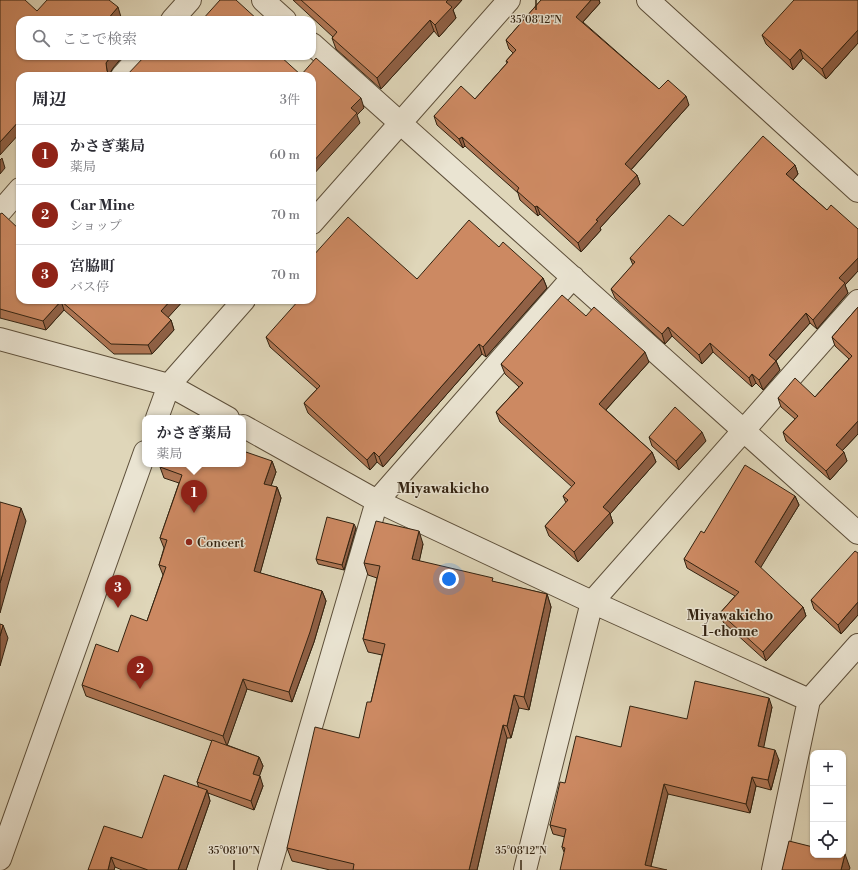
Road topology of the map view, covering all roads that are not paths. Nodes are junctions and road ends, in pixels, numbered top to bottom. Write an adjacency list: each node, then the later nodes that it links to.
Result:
1 (190, 0): 5 (street)
2 (263, 0): 6 (street)
3 (509, 0): 10 (street)
4 (648, 0): 11 (street)
5 (176, 16)
6 (281, 16)
7 (316, 48): 10 (street)
8 (136, 60): 9 (street)
9 (126, 72)
10 (400, 123): 14 (street); 15 (street)
11 (858, 191)
12 (16, 194): 13 (street)
13 (0, 212)
14 (316, 218)
15 (573, 277): 23 (street); 25 (street)
16 (858, 301): 23 (street)
17 (240, 304): 19 (street)
18 (0, 339): 19 (street)
19 (169, 385): 20 (street); 21 (street)
20 (158, 415)
21 (223, 415)
22 (246, 428): 25 (street)
23 (744, 430): 26 (street); 27 (street)
24 (142, 460): 30 (street)
25 (377, 501): 27 (street); 33 (street)
26 (858, 533)
27 (592, 602): 29 (street); 34 (street)
28 (858, 645): 29 (street)
29 (809, 700): 35 (street)
30 (0, 859)
31 (0, 867): 32 (street)
32 (14, 870)
33 (269, 870)
34 (525, 870)
35 (772, 870)

